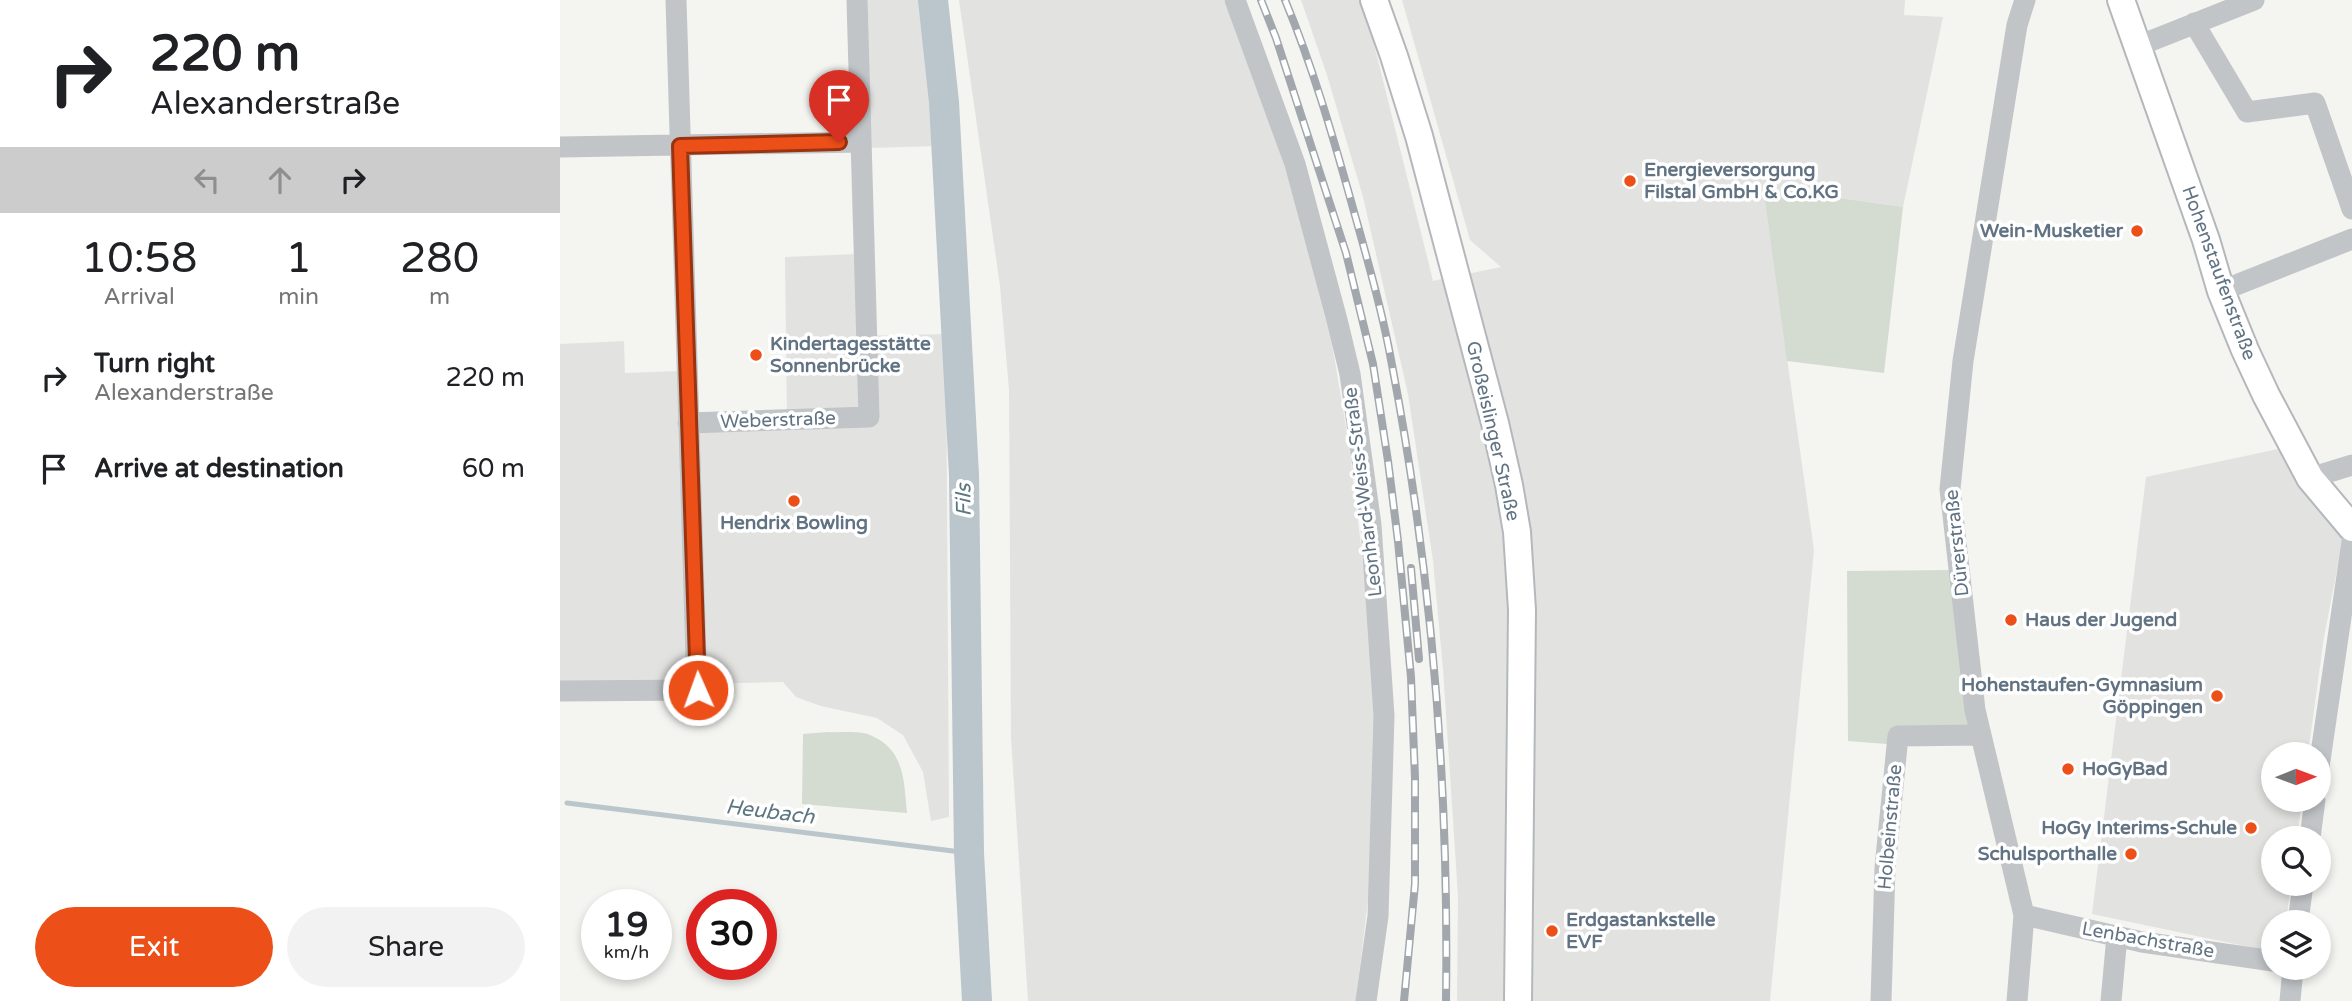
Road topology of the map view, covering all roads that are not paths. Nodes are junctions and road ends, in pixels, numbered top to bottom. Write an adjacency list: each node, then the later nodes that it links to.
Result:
1 (676, 0): 11 (street)
2 (857, 0): 10 (street)
3 (1235, 0): 28 (street, Leonhard-Weiss-Straße)
4 (1374, 0): 29 (main road, Großeislinger Straße)
5 (2025, 0): 22 (street, Dürerstraße)
6 (2120, 0): 9 (main road, Hohenstaufenstraße)
7 (2254, 0): 8 (street)
8 (2194, 23): 9 (street); 13 (street)
9 (2138, 46): 15 (main road, Hohenstaufenstraße)
10 (861, 142): 11 (street); 16 (street, Weberstraße)
11 (680, 146): 12 (street); 16 (street)
12 (560, 147)
13 (2352, 209)
14 (2352, 239): 15 (street)
15 (2221, 291): 18 (main road, Hohenstaufenstraße)
16 (688, 423): 21 (street)
17 (2352, 465): 18 (street)
18 (2310, 478): 19 (main road, Hohenstaufenstraße)
19 (2352, 528)
20 (2352, 542): 23 (street)
21 (560, 691)
22 (1981, 735): 24 (street, Dürerstraße); 30 (street, Holbeinstraße)
23 (2323, 742)
24 (2024, 915): 25 (street, Lenbachstraße); 31 (street, Dürerstraße)
25 (2117, 936): 26 (street, Lenbachstraße); 32 (street)
26 (2261, 959)
27 (2292, 980): 33 (street)
28 (1366, 1001)
29 (1518, 1001)
30 (1881, 1001)
31 (2017, 1001)
32 (2110, 1001)
33 (2290, 1001)

